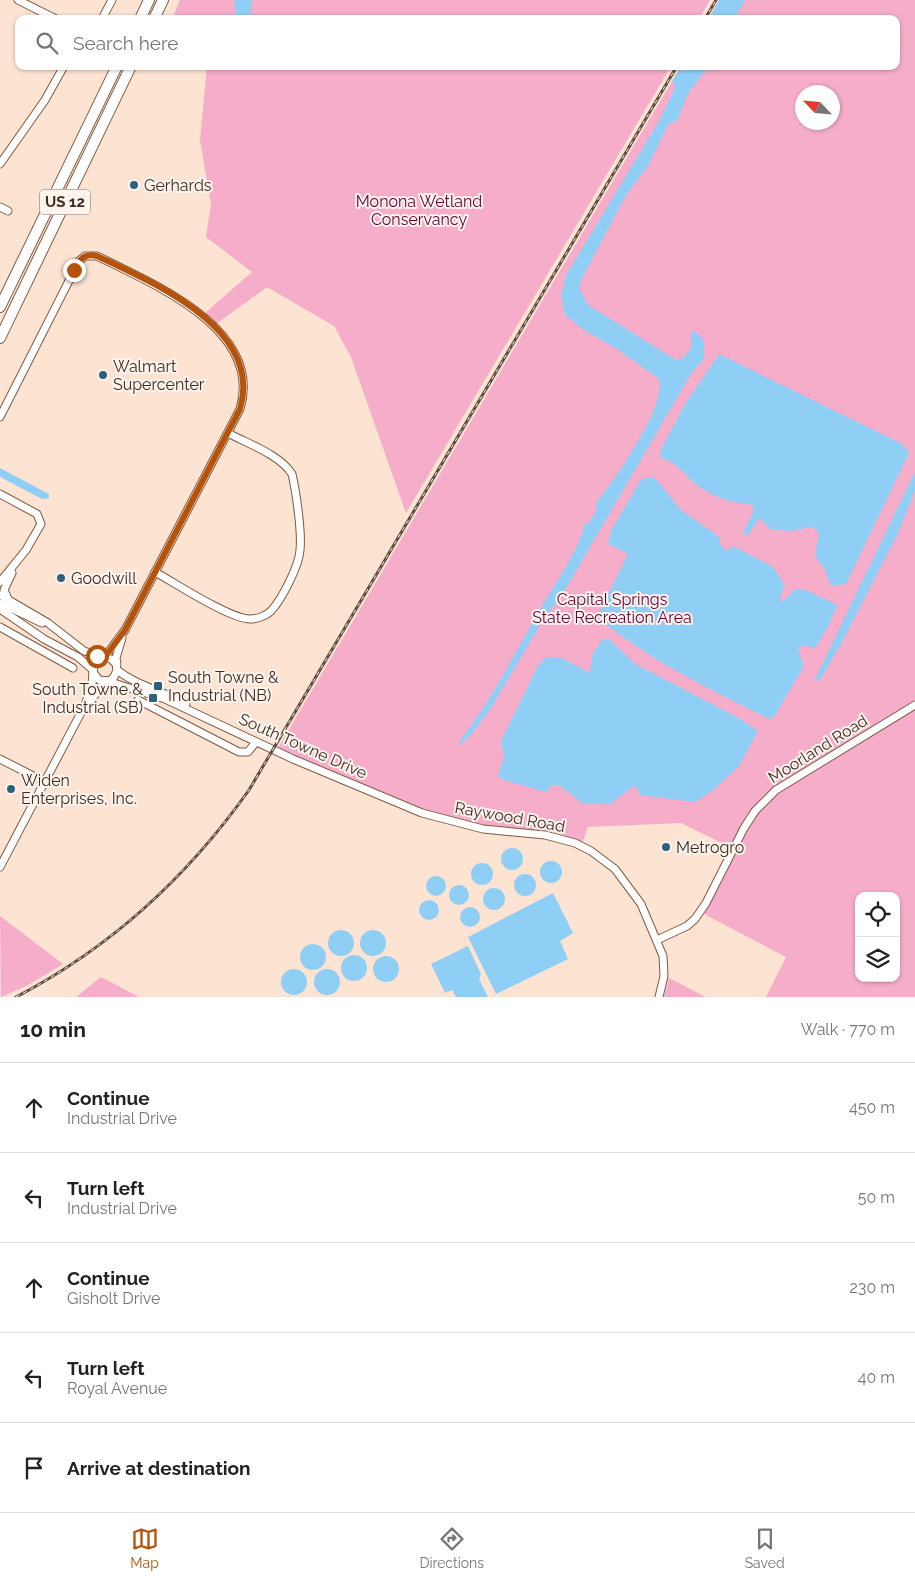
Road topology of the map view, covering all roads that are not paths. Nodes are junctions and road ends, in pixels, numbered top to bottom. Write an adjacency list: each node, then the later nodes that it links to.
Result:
1 (18, 0): 5 (street)
2 (112, 0): 6 (street)
3 (149, 0): 7 (highway)
4 (163, 0): 8 (highway)
5 (48, 15)
6 (104, 15)
7 (142, 15)
8 (156, 15)
9 (62, 70): 12 (street)
10 (115, 70): 15 (highway, US 12)
11 (129, 70): 16 (highway, US 12)
12 (0, 164)
13 (0, 207): 14 (street)
14 (8, 211)
15 (23, 260): 17 (highway); 18 (highway, US 12)
16 (35, 266): 19 (highway, US 12); 20 (highway)
17 (0, 299)
18 (0, 307)
19 (0, 338)
20 (0, 349)
21 (0, 417): 22 (street)
22 (228, 433): 25 (street); 25 (street)
23 (0, 494): 24 (street)
24 (15, 566): 26 (street); 28 (street)
25 (155, 572): 33 (street)
26 (0, 582)
27 (0, 595): 28 (street)
28 (8, 600): 32 (street)
29 (0, 603): 32 (street)
30 (0, 609): 37 (street)
31 (0, 627): 35 (street)
32 (54, 627): 34 (street)
33 (125, 630): 34 (street); 36 (street)
34 (104, 657): 36 (street); 37 (street)
35 (73, 668)
36 (117, 668): 38 (street); 41 (street, South Towne Drive)
37 (93, 670): 38 (street); 42 (street)
38 (106, 681): 41 (street, South Towne Drive); 42 (street)
39 (138, 700): 43 (street)
40 (915, 705): 48 (street, Moorland Road)
41 (200, 714): 43 (street, South Towne Drive)
42 (77, 720): 45 (street)
43 (256, 742): 46 (street, South Towne Drive)
44 (0, 759): 45 (street)
45 (45, 782): 47 (street)
46 (395, 802): 48 (street, Raywood Road)
47 (0, 867)
48 (656, 940): 49 (street, Raywood Road)
49 (659, 997)

